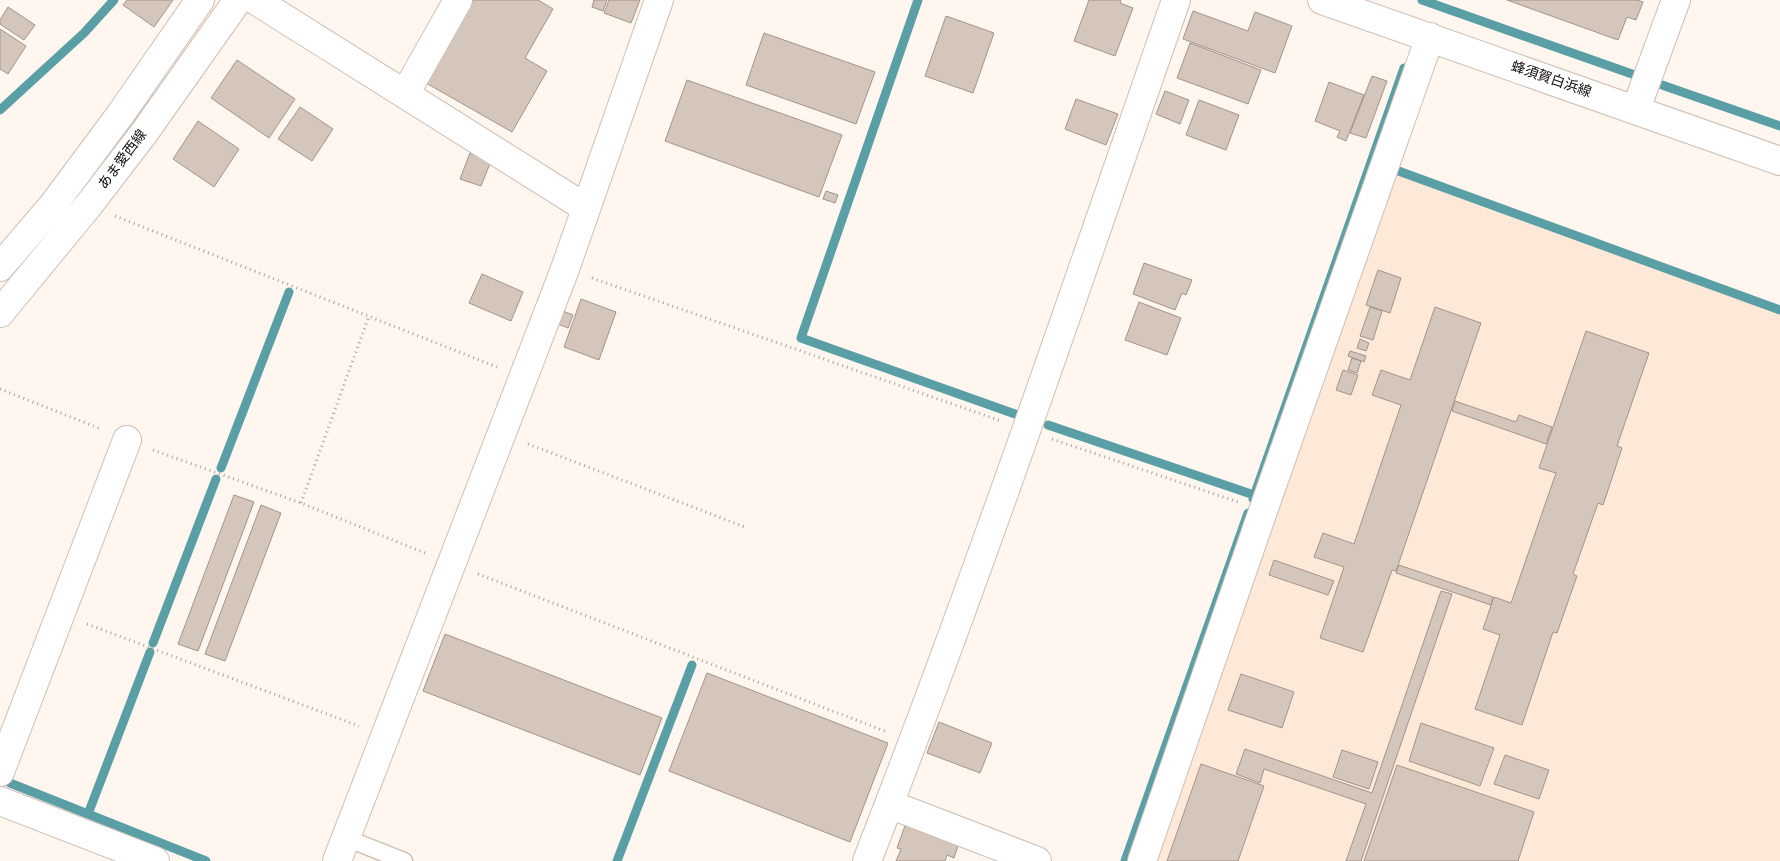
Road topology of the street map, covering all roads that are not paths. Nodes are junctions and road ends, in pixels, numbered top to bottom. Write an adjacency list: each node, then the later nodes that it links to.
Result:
1 (200, 0): 14 (street, あま愛西線)
2 (238, 0): 15 (street, あま愛西線)
3 (255, 0): 10 (street)
4 (458, 0): 10 (street)
5 (659, 0): 13 (street)
6 (1176, 0): 19 (street)
7 (1322, 0): 9 (street, 蜂須賀白浜線)
8 (1676, 0): 11 (street)
9 (1430, 37): 11 (street, 蜂須賀白浜線); 25 (street)
10 (405, 94): 13 (street)
11 (1636, 110): 12 (street, 蜂須賀白浜線)
12 (1780, 160)
13 (586, 208): 20 (street)
14 (0, 267)
15 (0, 313)
16 (127, 440): 17 (street)
17 (0, 772)
18 (0, 801): 21 (street)
19 (889, 804): 23 (street); 24 (street)
20 (342, 850): 22 (lane)
21 (155, 861)
22 (404, 861)
23 (867, 861)
24 (1037, 861)
25 (1142, 861)

